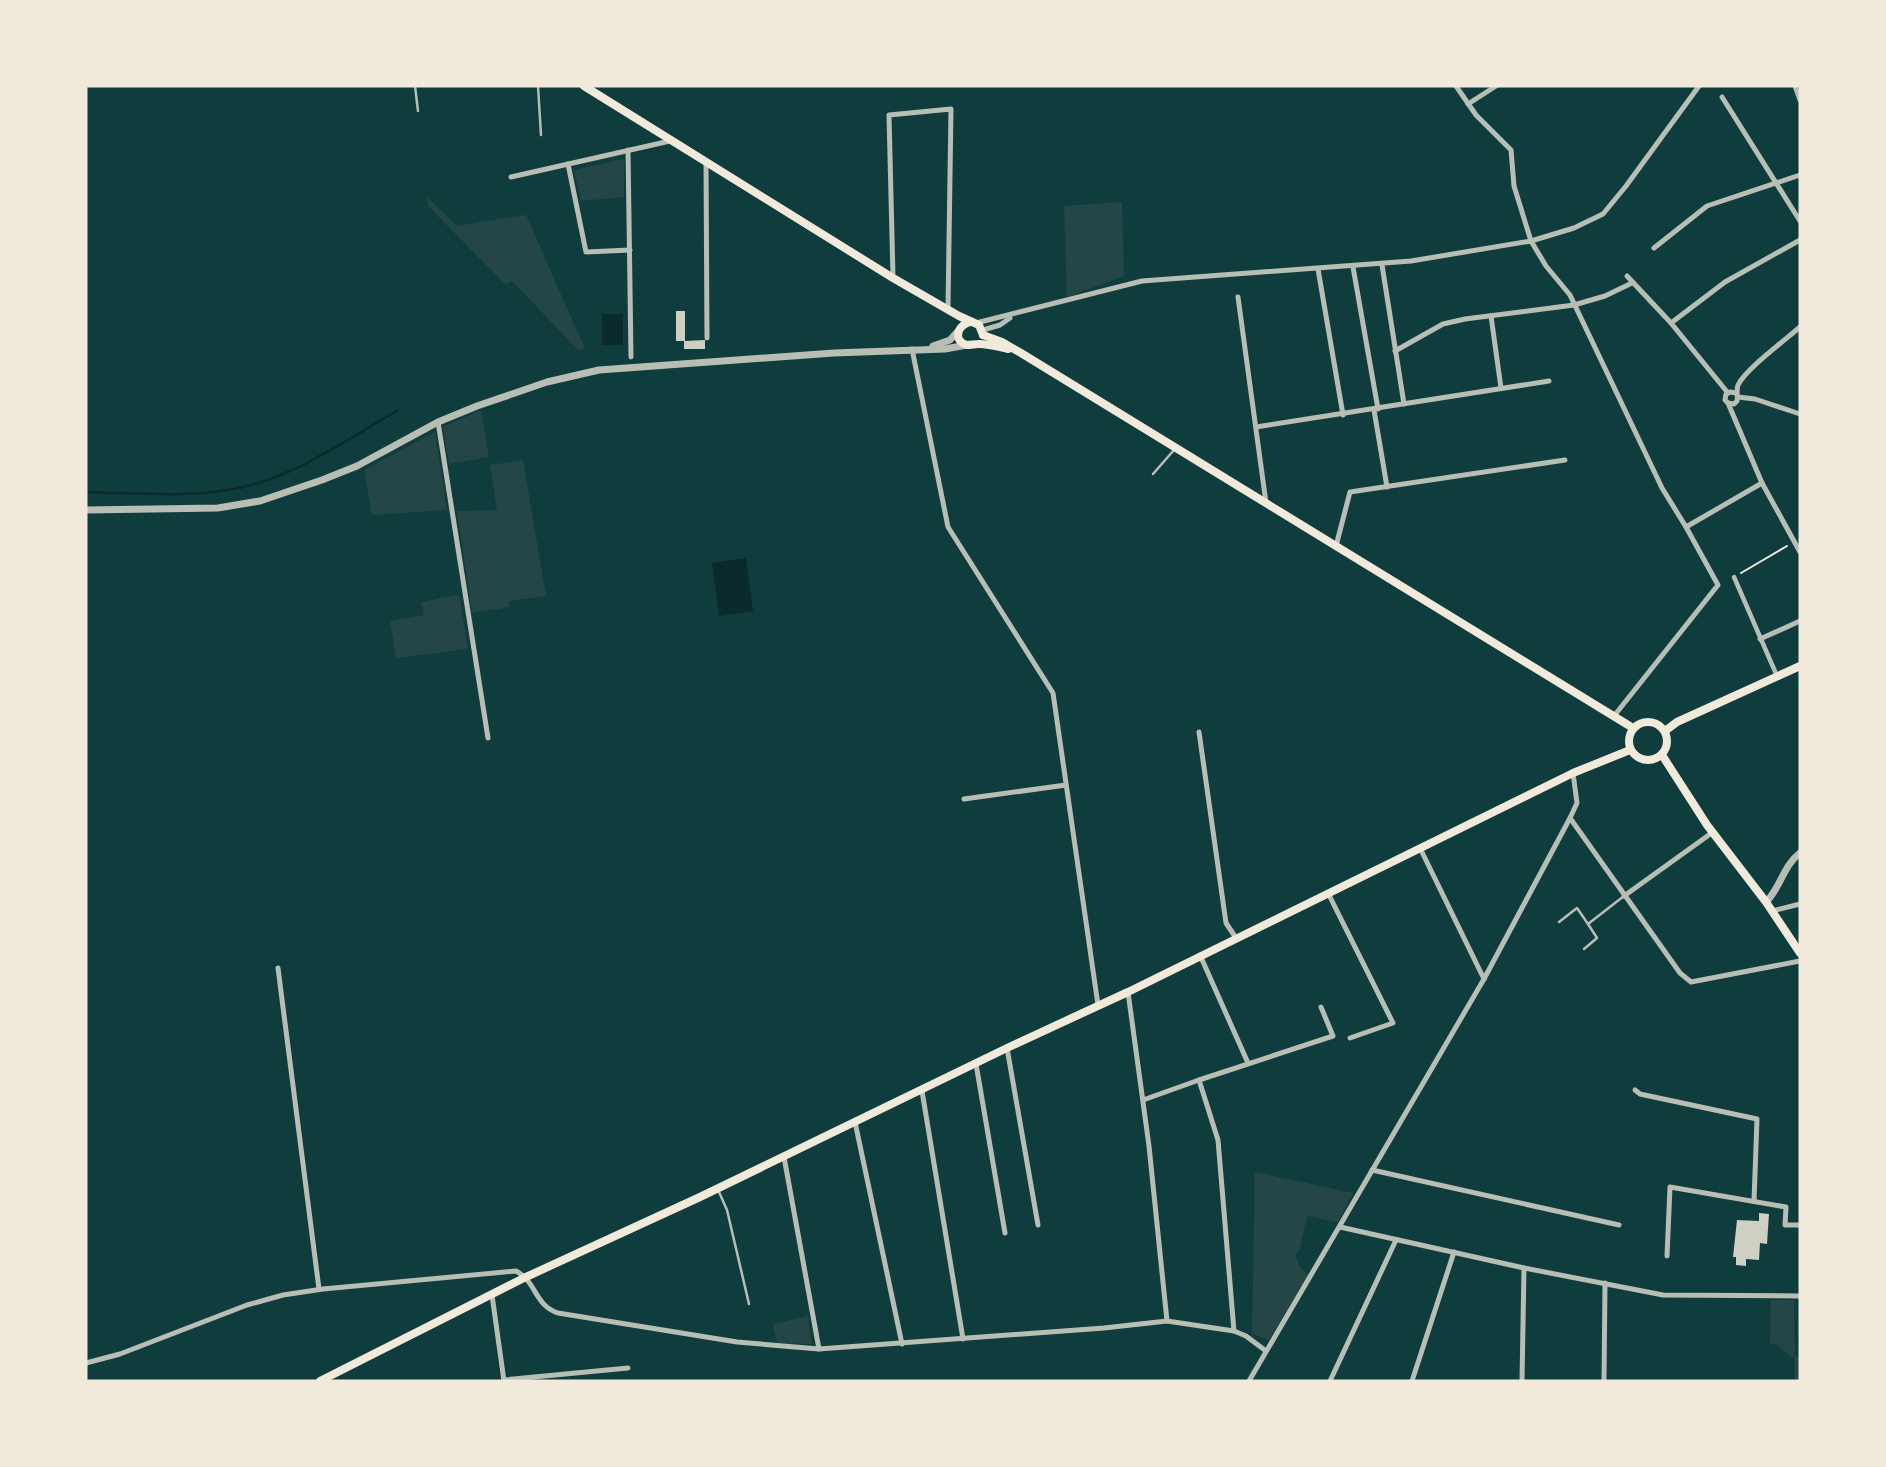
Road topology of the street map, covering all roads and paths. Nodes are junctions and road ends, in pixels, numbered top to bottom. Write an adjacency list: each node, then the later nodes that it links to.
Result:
1 (415, 86): 11 (lane)
2 (538, 86): 12 (lane)
3 (584, 86): 13 (main road)
4 (1456, 86): 10 (street)
5 (1496, 86): 10 (street)
6 (1699, 86): 22 (street)
7 (1795, 86): 9 (street)
8 (1722, 97): 19 (street)
9 (1800, 100)
10 (1468, 104): 22 (street)
11 (418, 111)
12 (541, 135)
13 (673, 140): 14 (street); 15 (main road)
14 (628, 150): 16 (street); 24 (street)
15 (706, 161): 29 (main road); 42 (street)
16 (568, 164): 18 (street); 24 (street)
17 (1800, 175): 19 (street)
18 (511, 177)
19 (1777, 183): 20 (street); 23 (street)
20 (1800, 222)
21 (1800, 240): 37 (street)
22 (1531, 241): 25 (street); 32 (street)
23 (1654, 248)
24 (630, 250): 48 (street)
25 (1382, 265): 26 (street); 46 (street)
26 (1353, 267): 27 (street); 55 (street)
27 (1318, 269): 34 (street); 57 (street)
28 (1627, 276): 30 (street)
29 (893, 278): 33 (main road); 33 (street)
30 (1632, 283): 32 (street); 37 (street)
31 (1238, 297): 59 (street)
32 (1574, 305): 35 (street); 67 (street)
33 (948, 309): 36 (main road); 40 (main road)
34 (1019, 313): 36 (street); 38 (street)
35 (1491, 316): 46 (street); 50 (street)
36 (974, 322): 40 (main road); 41 (main road)
37 (1671, 323): 51 (street)
38 (1000, 325): 41 (street); 43 (street)
39 (1800, 327): 52 (street)
40 (959, 330): 44 (main road); 45 (street)
41 (983, 333): 43 (main road); 44 (main road)
42 (706, 338)
43 (1002, 342): 47 (main road)
44 (973, 344): 45 (street); 47 (main road)
45 (912, 349): 58 (street); 84 (street)
46 (1395, 351): 54 (street)
47 (1021, 353): 60 (main road)
48 (631, 356)
49 (1549, 381): 50 (street)
50 (1501, 388): 54 (street)
51 (1728, 393): 52 (street); 53 (street)
52 (1737, 395): 53 (street); 56 (street)
53 (1728, 403): 63 (street)
54 (1404, 404): 55 (street)
55 (1376, 409): 57 (street); 64 (street)
56 (1800, 414)
57 (1343, 415): 59 (street)
58 (438, 422): 66 (street); 80 (street)
59 (1256, 427): 65 (street)
60 (1176, 447): 62 (lane); 65 (main road)
61 (1565, 460): 64 (street)
62 (1153, 474)
63 (1762, 483): 67 (street); 68 (street)
64 (1387, 487): 69 (street)
65 (1266, 503): 69 (main road)
66 (86, 510)
67 (1686, 527): 76 (street)
68 (1797, 540): 70 (street); 71 (path)
69 (1336, 547): 76 (main road)
70 (1800, 552)
71 (1734, 577): 73 (street)
72 (1800, 621): 73 (street)
73 (1760, 639): 75 (street)
74 (1800, 666): 75 (main road)
75 (1778, 677): 78 (main road)
76 (1614, 717): 77 (main road)
77 (1633, 728): 78 (main road); 81 (main road)
78 (1665, 731): 82 (main road)
79 (1199, 732): 97 (street)
80 (488, 738)
81 (1630, 750): 82 (main road); 83 (main road)
82 (1661, 755): 87 (main road)
83 (1573, 773): 86 (street); 88 (main road)
84 (1066, 785): 85 (street); 105 (street)
85 (964, 799)
86 (1570, 818): 91 (street); 103 (street)
87 (1713, 832): 91 (street); 92 (main road)
88 (1420, 848): 90 (main road); 103 (street)
89 (1800, 853): 92 (street)
90 (1328, 893): 97 (main road); 107 (street)
91 (1624, 896): 96 (lane); 101 (street)
92 (1766, 902): 94 (main road)
93 (1800, 904): 94 (street)
94 (1772, 911): 99 (main road)
95 (1559, 922): 96 (lane)
96 (1588, 924): 98 (lane)
97 (1236, 937): 100 (main road)
98 (1584, 949)
99 (1800, 953)
100 (1200, 955): 104 (main road); 109 (street)
101 (1800, 961)
102 (278, 968): 131 (street)
103 (1484, 979): 117 (street)
104 (1128, 992): 105 (main road); 114 (street)
105 (1098, 1005): 108 (main road)
106 (1321, 1007): 109 (street)
107 (1350, 1038)
108 (1007, 1048): 110 (main road); 120 (street)
109 (1248, 1063): 111 (street)
110 (976, 1064): 113 (main road); 124 (street)
111 (1199, 1080): 114 (street); 136 (street)
112 (1635, 1090): 119 (street)
113 (922, 1091): 115 (main road); 137 (street)
114 (1143, 1100): 135 (street)
115 (855, 1122): 116 (main road); 138 (street)
116 (784, 1157): 118 (main road); 139 (street)
117 (1371, 1170): 122 (street); 123 (street)
118 (718, 1189): 129 (main road); 134 (lane)
119 (1754, 1201): 121 (street); 127 (street)
120 (1038, 1225)
121 (1800, 1225)
122 (1619, 1226)
123 (1340, 1227): 125 (street); 140 (street)
124 (1005, 1233)
125 (1396, 1240): 126 (street); 146 (street)
126 (1454, 1252): 128 (street); 147 (street)
127 (1667, 1256)
128 (1524, 1268): 130 (street); 148 (street)
129 (526, 1277): 131 (street); 132 (main road); 139 (street)
130 (1605, 1283): 133 (street); 149 (street)
131 (319, 1289): 141 (street)
132 (492, 1295): 143 (main road); 144 (street)
133 (1800, 1296)
134 (749, 1304)
135 (1167, 1321): 136 (street); 137 (street)
136 (1234, 1331): 140 (street)
137 (963, 1339): 138 (street)
138 (902, 1344): 139 (street)
139 (819, 1349)
140 (1266, 1351): 145 (street)
141 (86, 1363)
142 (628, 1368): 144 (street)
143 (320, 1381)
144 (504, 1381)
145 (1249, 1381)
146 (1330, 1381)
147 (1412, 1381)
148 (1522, 1381)
149 (1604, 1381)

